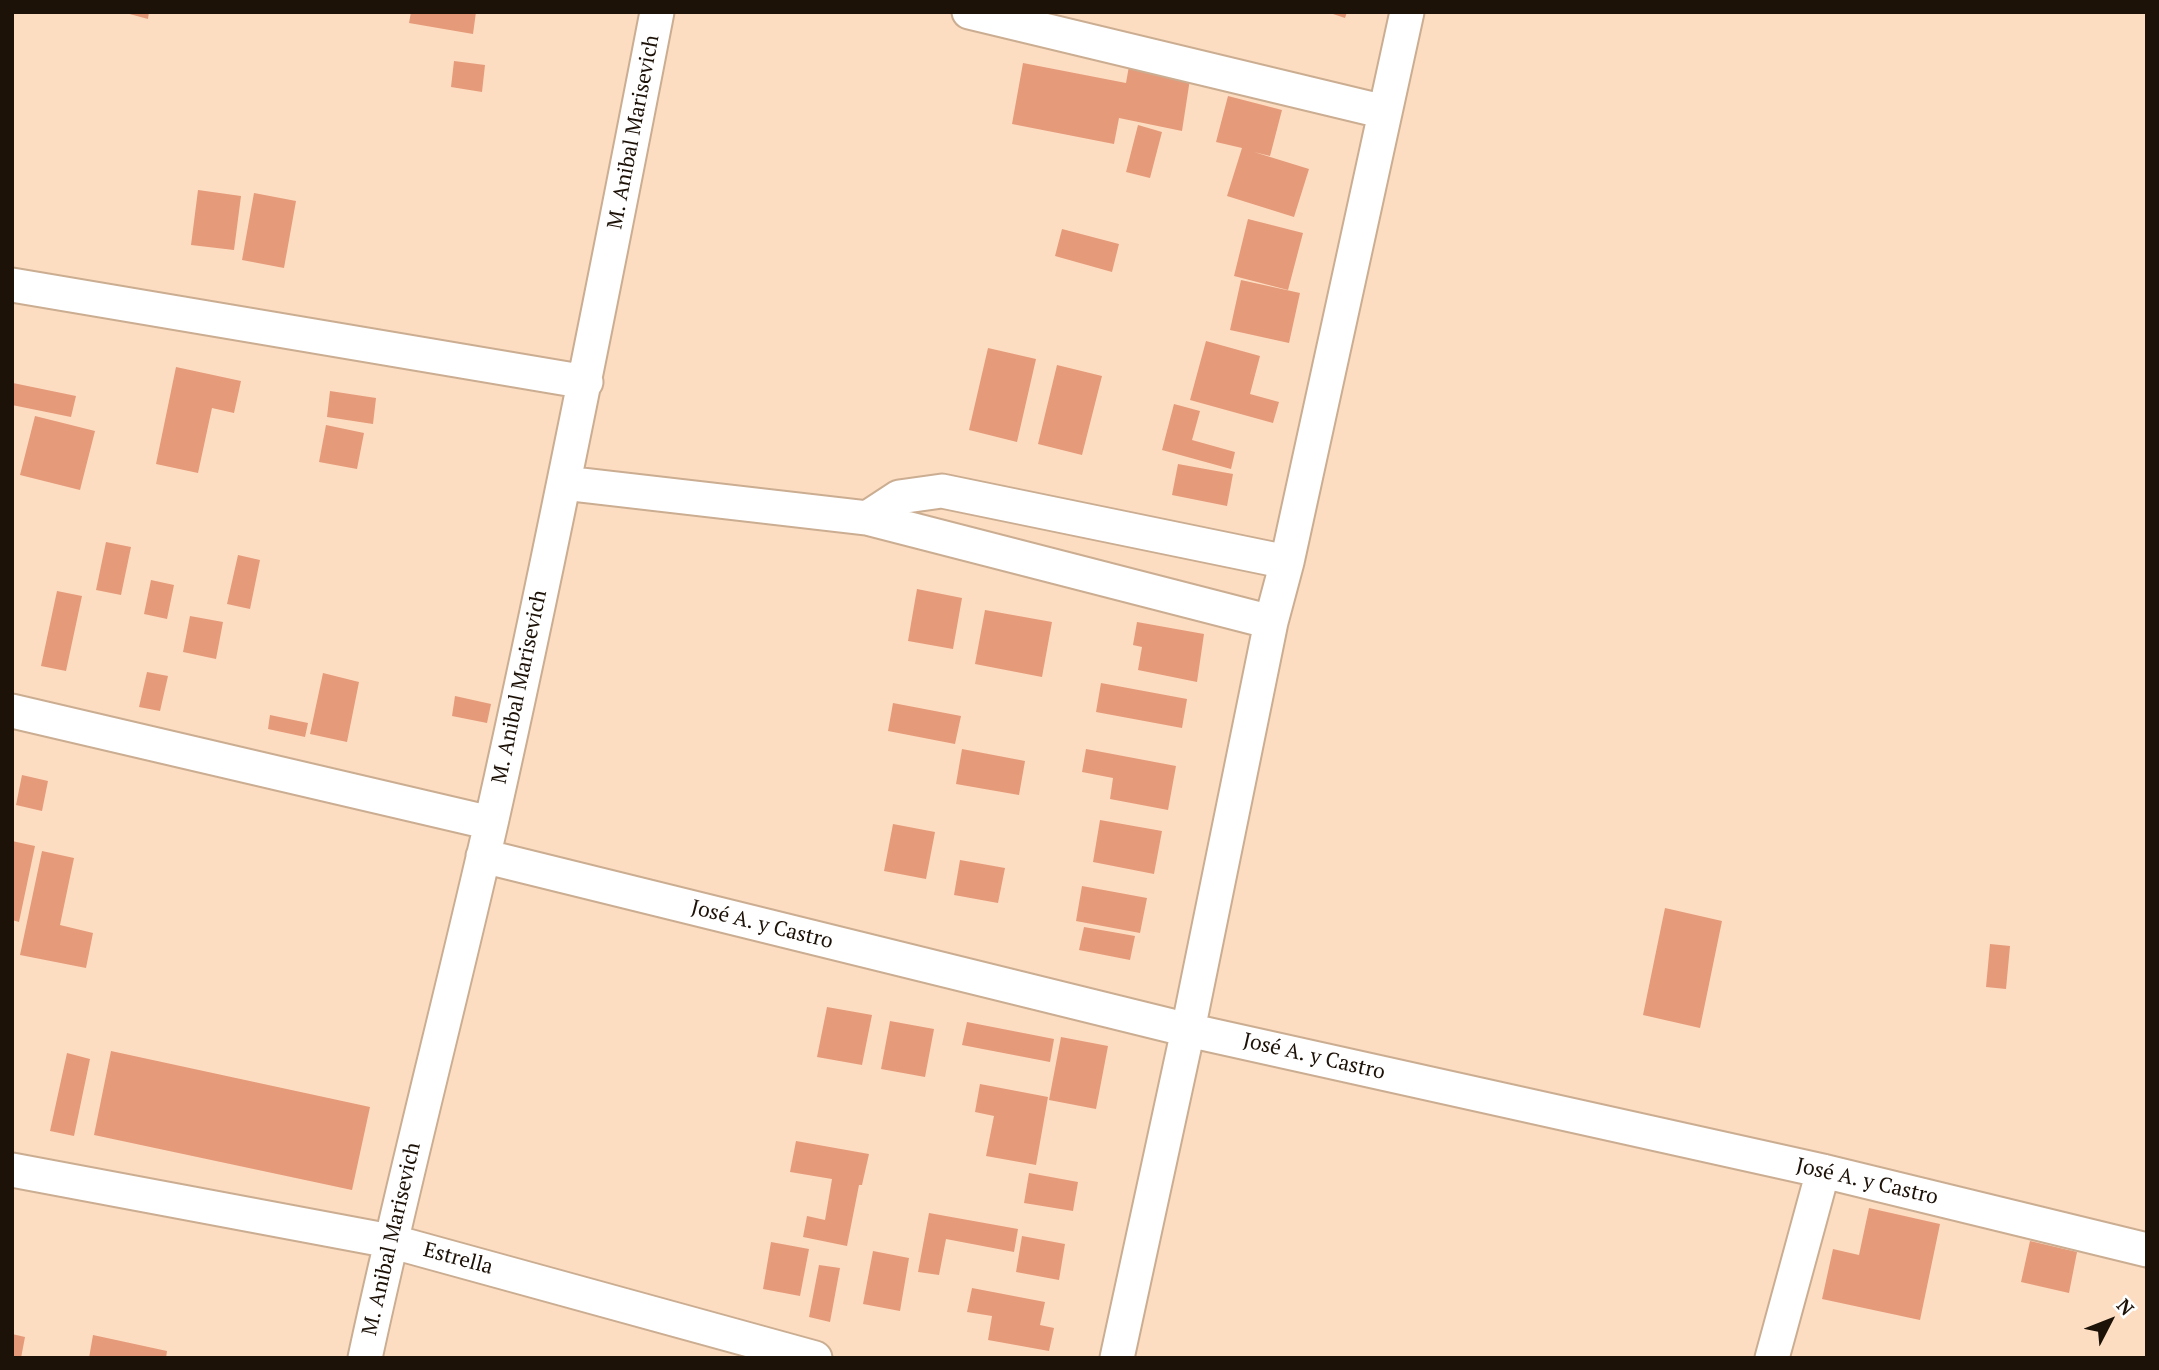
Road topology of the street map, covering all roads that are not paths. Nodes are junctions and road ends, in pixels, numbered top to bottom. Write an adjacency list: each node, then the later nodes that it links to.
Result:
1 (657, 12): 6 (street, M. Anibal Marisevich)
2 (969, 12): 4 (street)
3 (1407, 12): 4 (street)
4 (1385, 112): 9 (street)
5 (12, 285): 6 (street)
6 (586, 382): 7 (street, M. Anibal Marisevich)
7 (564, 483): 8 (street); 12 (street, M. Anibal Marisevich)
8 (867, 518): 9 (street); 10 (street)
9 (1287, 562): 10 (street)
10 (1271, 622): 14 (street)
11 (12, 711): 12 (street)
12 (491, 823): 13 (street, M. Anibal Marisevich)
13 (482, 856): 14 (street, José A. y Castro); 17 (street, M. Anibal Marisevich)
14 (1188, 1030): 16 (street, José A. y Castro); 21 (street)
15 (12, 1170): 17 (street, Estrella)
16 (1823, 1171): 18 (street, José A. y Castro); 22 (street)
17 (390, 1241): 19 (street, M. Anibal Marisevich); 20 (street, Estrella)
18 (2147, 1250)
19 (365, 1358)
20 (815, 1358)
21 (1117, 1358)
22 (1772, 1358)

